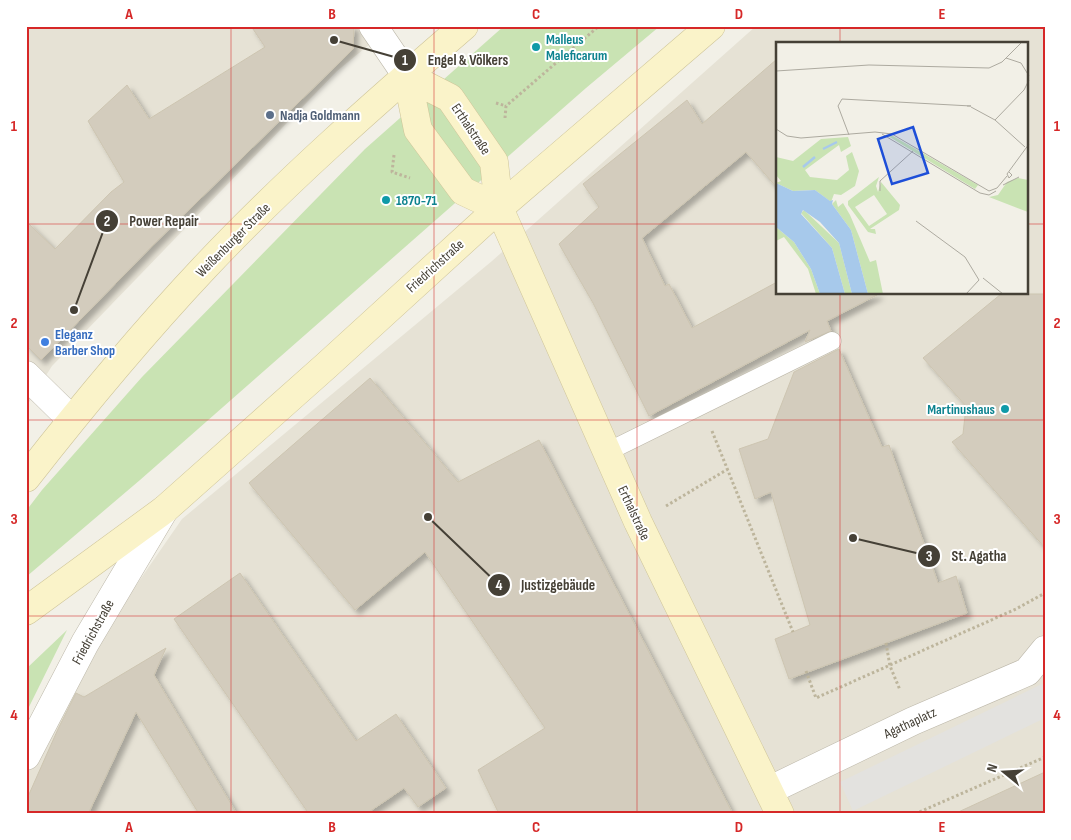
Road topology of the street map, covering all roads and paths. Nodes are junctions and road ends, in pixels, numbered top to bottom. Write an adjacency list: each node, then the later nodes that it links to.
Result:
1 (373, 26): 5 (street, Erthalstraße)
2 (464, 26): 5 (main road, Weißenburger Straße)
3 (599, 26): 6 (path)
4 (711, 26): 7 (main road, Friedrichstraße)
5 (407, 76): 7 (main road, Erthalstraße); 7 (main road, Erthalstraße); 10 (main road, Weißenburger Straße)
6 (506, 106)
7 (499, 208): 12 (main road, Erthalstraße); 15 (main road, Friedrichstraße)
8 (832, 341): 12 (lane)
9 (26, 375): 10 (street)
10 (71, 419): 14 (main road, Weißenburger Straße)
11 (710, 424): 13 (path)
12 (607, 452): 16 (main road, Erthalstraße)
13 (728, 470): 16 (path); 19 (path)
14 (26, 478)
15 (164, 510): 18 (main road, Friedrichstraße); 24 (street, Friedrichstraße)
16 (638, 522): 26 (main road, Erthalstraße)
17 (1045, 593): 22 (path)
18 (26, 611)
19 (793, 632)
20 (886, 643): 22 (path)
21 (1045, 650): 26 (street, Agathaplatz)
22 (890, 666): 23 (path)
23 (806, 671)
24 (26, 756)
25 (1045, 756): 27 (path)
26 (775, 802)
27 (916, 814)

